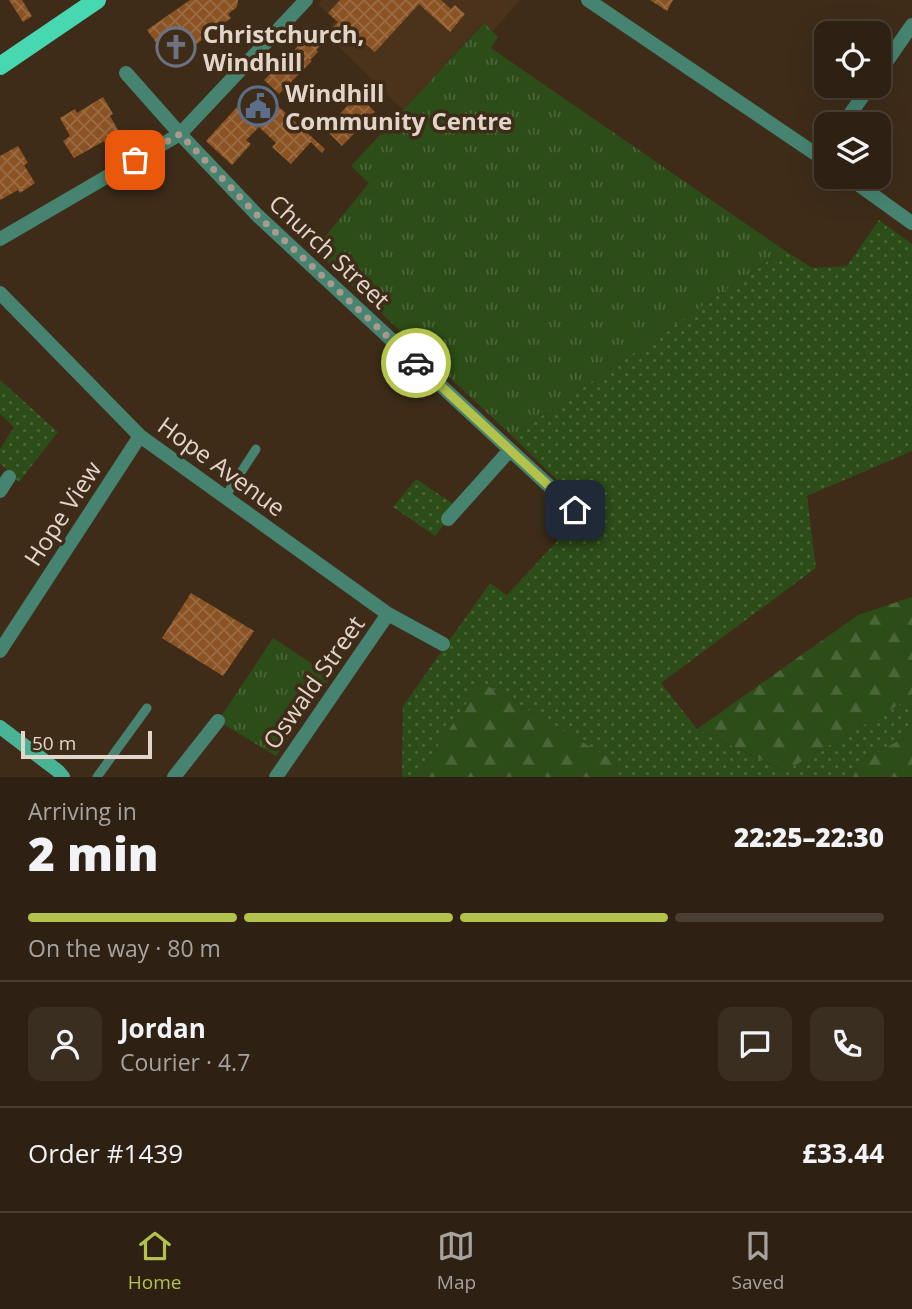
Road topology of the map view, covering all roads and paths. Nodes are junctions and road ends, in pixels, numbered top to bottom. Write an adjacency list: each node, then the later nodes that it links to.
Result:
1 (97, 0): 6 (main road)
2 (306, 0): 8 (street)
3 (588, 0): 9 (street)
4 (912, 25): 5 (street)
5 (891, 55)
6 (0, 66)
7 (126, 73): 8 (street, Church Street)
8 (180, 134): 12 (street); 16 (street, Church Street)
9 (814, 148)
10 (865, 189): 11 (street)
11 (912, 223)
12 (0, 239)
13 (0, 293): 14 (street, Hope Avenue)
14 (140, 436): 19 (street, Hope Avenue); 24 (street, Hope View)
15 (256, 449): 19 (lane)
16 (510, 450): 20 (street, Church Street); 21 (street)
17 (9, 477): 18 (street)
18 (0, 491)
19 (225, 497): 22 (street, Hope Avenue)
20 (575, 510)
21 (448, 519)
22 (388, 614): 23 (street, Hope Avenue); 31 (street, Oswald Street)
23 (443, 644)
24 (0, 650)
25 (147, 708): 29 (lane)
26 (218, 721): 30 (street)
27 (0, 727): 28 (street)
28 (58, 775)
29 (97, 777)
30 (174, 777)
31 (276, 777)

